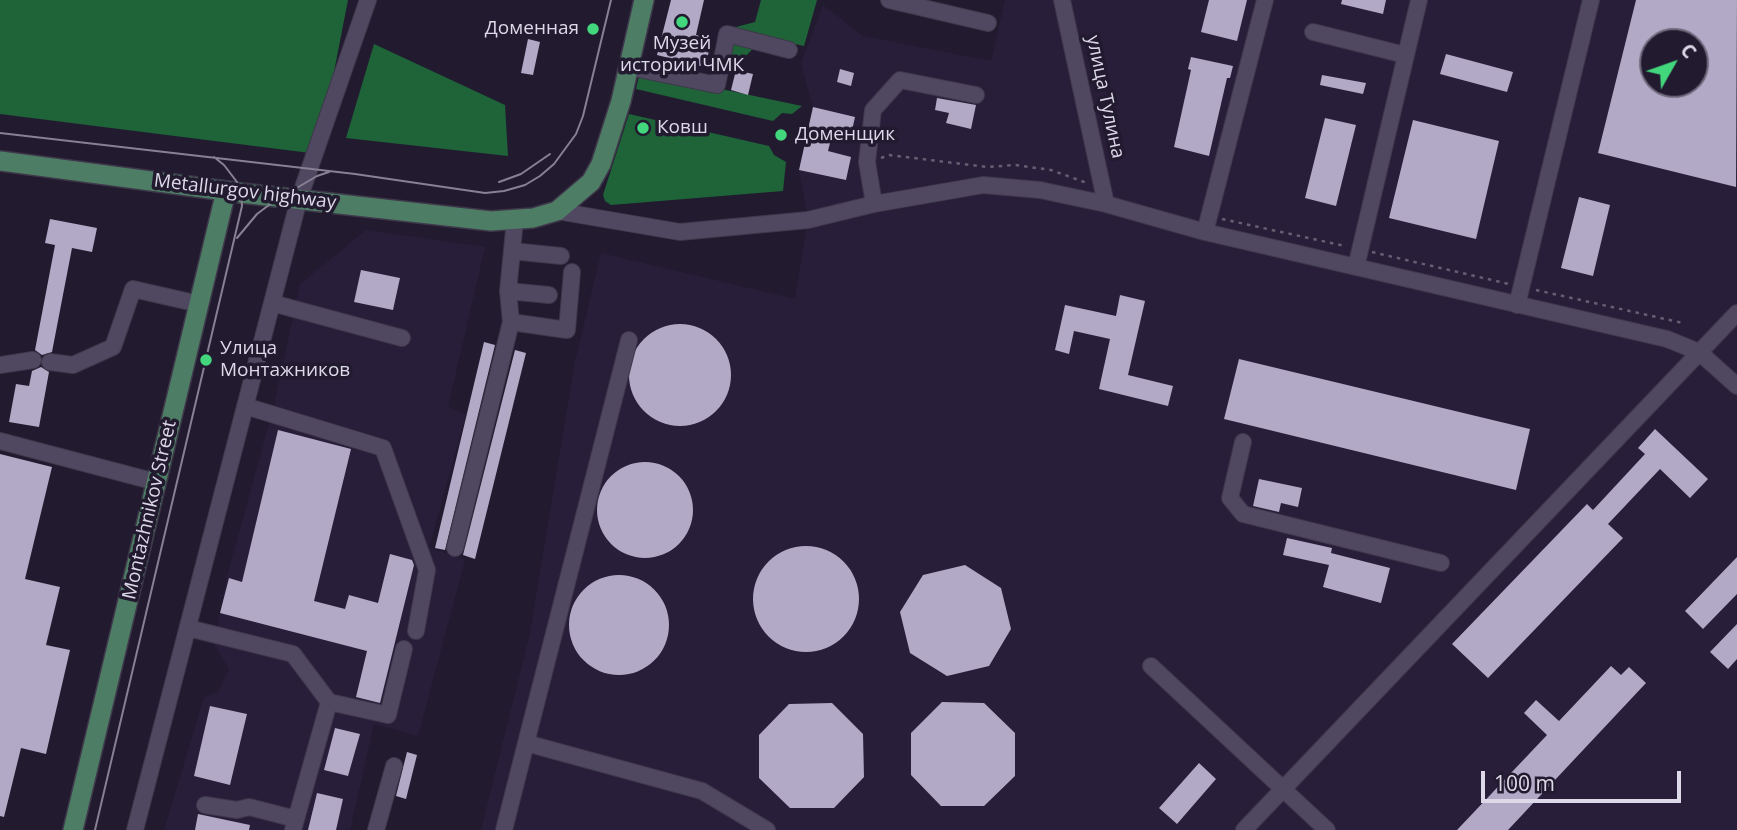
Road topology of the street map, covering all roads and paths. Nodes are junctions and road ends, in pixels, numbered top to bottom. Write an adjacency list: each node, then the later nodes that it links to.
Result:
1 (368, 0): 18 (street)
2 (645, 0): 12 (main road)
3 (889, 0): 8 (street)
4 (1062, 0): 17 (street, улица Тулина)
5 (1265, 0): 21 (street)
6 (1419, 0): 11 (street)
7 (1591, 0): 29 (street)
8 (988, 23)
9 (1313, 32): 11 (street)
10 (789, 50): 12 (street)
11 (1405, 55): 24 (street)
12 (629, 68): 20 (main road)
13 (976, 95): 15 (street)
14 (0, 161): 16 (main road, Metallurgov highway)
15 (867, 162): 17 (path); 19 (street)
16 (226, 191): 18 (main road, Metallurgov highway); 33 (main road, Montazhnikov Street)
17 (1105, 196): 19 (street); 23 (street)
18 (299, 199): 22 (main road, Metallurgov highway); 32 (street)
19 (874, 204): 20 (street)
20 (557, 211): 22 (main road, Metallurgov highway)
21 (1209, 216): 23 (street); 24 (path)
22 (516, 220): 25 (street)
23 (1205, 232): 27 (street)
24 (1360, 250): 27 (street); 29 (path)
25 (512, 251): 26 (street); 30 (street)
26 (561, 256)
27 (1356, 267): 34 (street)
28 (572, 272): 36 (street)
29 (1522, 286): 34 (street); 37 (path)
30 (508, 291): 31 (street); 36 (street)
31 (549, 295)
32 (272, 303): 38 (street); 45 (street)
33 (199, 304): 42 (street); 48 (main road, Montazhnikov Street)
34 (1517, 306): 40 (street)
35 (1737, 313): 40 (street)
36 (510, 322): 49 (street)
37 (1683, 323)
38 (402, 338)
39 (629, 340): 56 (street)
40 (1699, 352): 44 (street); 58 (street)
41 (33, 360): 43 (street)
42 (50, 362)
43 (0, 365)
44 (1737, 386)
45 (245, 406): 51 (street); 52 (street)
46 (0, 441): 48 (street)
47 (1243, 442): 50 (street)
48 (156, 481): 61 (main road, Montazhnikov Street)
49 (455, 548)
50 (1441, 563)
51 (188, 628): 55 (street); 62 (street)
52 (416, 631)
53 (404, 649): 55 (street)
54 (1152, 666): 58 (street)
55 (329, 702): 60 (street)
56 (526, 743): 64 (street); 65 (street)
57 (394, 766): 63 (street)
58 (1283, 788): 66 (street); 67 (street)
59 (205, 805): 60 (street)
60 (294, 825)
61 (73, 830)
62 (135, 830)
63 (376, 830)
64 (504, 830)
65 (767, 830)
66 (1244, 830)
67 (1327, 830)

